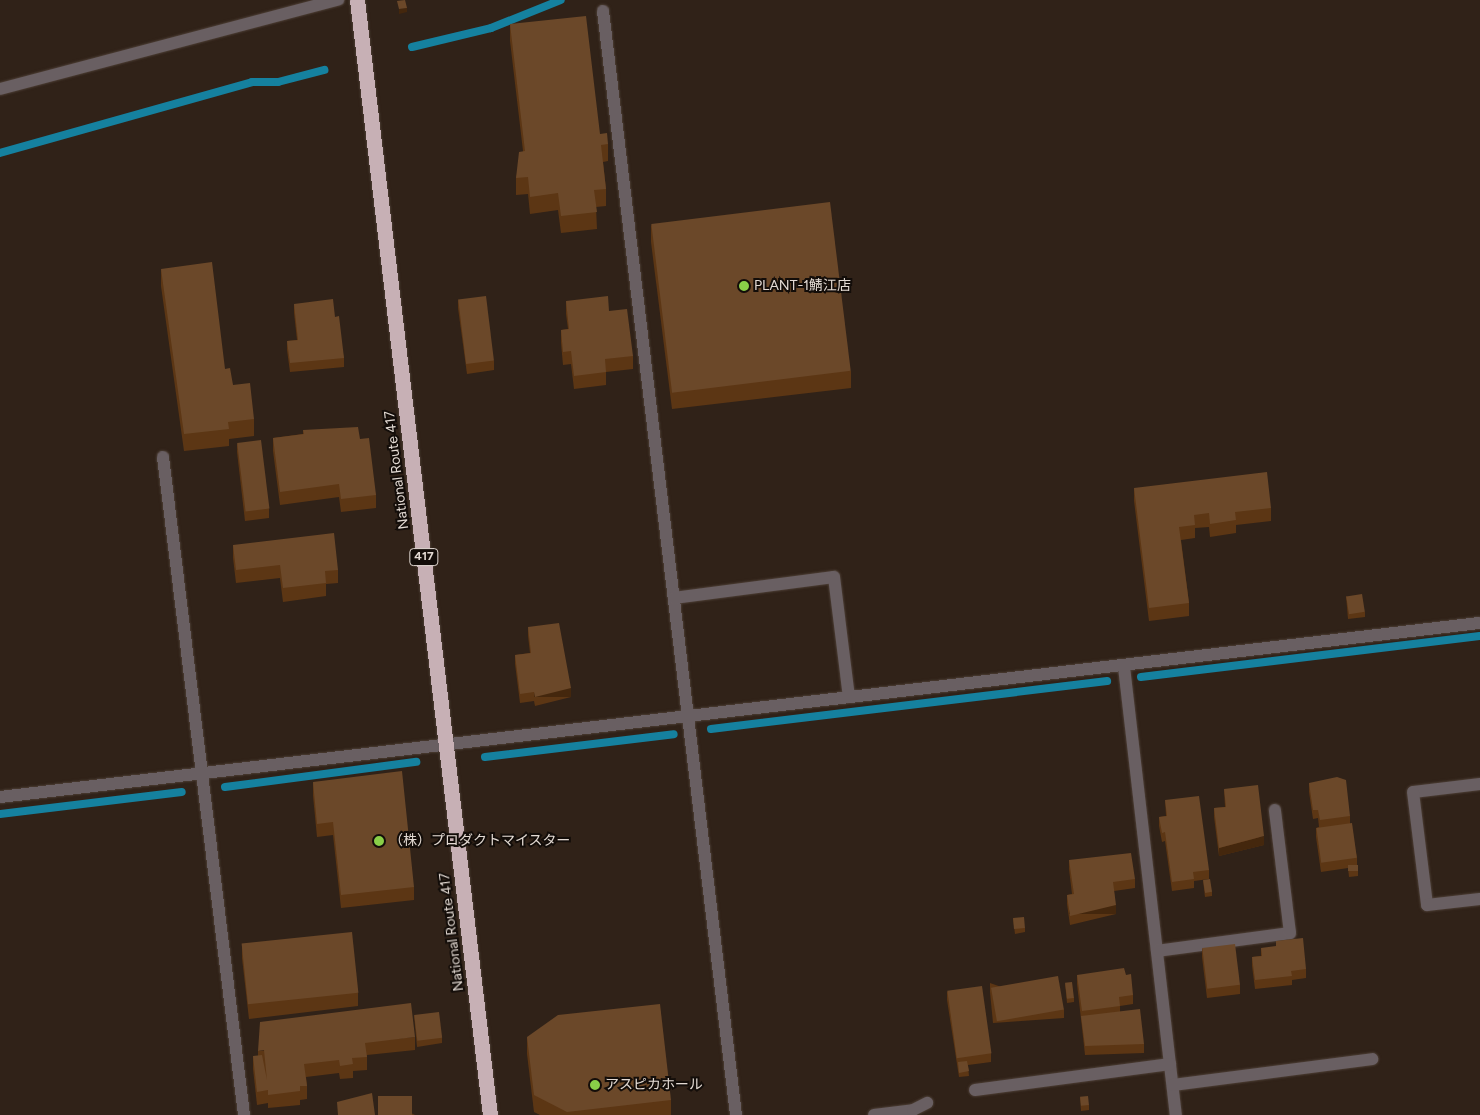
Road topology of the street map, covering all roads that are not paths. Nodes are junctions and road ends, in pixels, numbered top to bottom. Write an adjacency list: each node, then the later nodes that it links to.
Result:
1 (338, 0): 4 (street)
2 (357, 0): 11 (highway, National Route 417 / 417)
3 (603, 11): 6 (street)
4 (0, 89)
5 (163, 457): 12 (street)
6 (674, 598): 9 (street); 10 (street)
7 (1480, 623): 8 (street)
8 (1124, 667): 9 (street); 17 (street)
9 (849, 696): 10 (street)
10 (688, 715): 11 (street); 25 (street)
11 (446, 744): 12 (street); 24 (highway, National Route 417 / 417)
12 (203, 774): 14 (street); 23 (street)
13 (1480, 784): 16 (street)
14 (0, 797)
15 (1275, 810): 17 (street)
16 (1480, 899)
17 (1157, 951): 19 (street)
18 (1372, 1059): 20 (street)
19 (1170, 1064): 20 (street); 21 (street)
20 (1173, 1085): 27 (street)
21 (975, 1090)
22 (927, 1103): 26 (street)
23 (244, 1115)
24 (490, 1115)
25 (736, 1115)
26 (874, 1115)
27 (1176, 1115)

